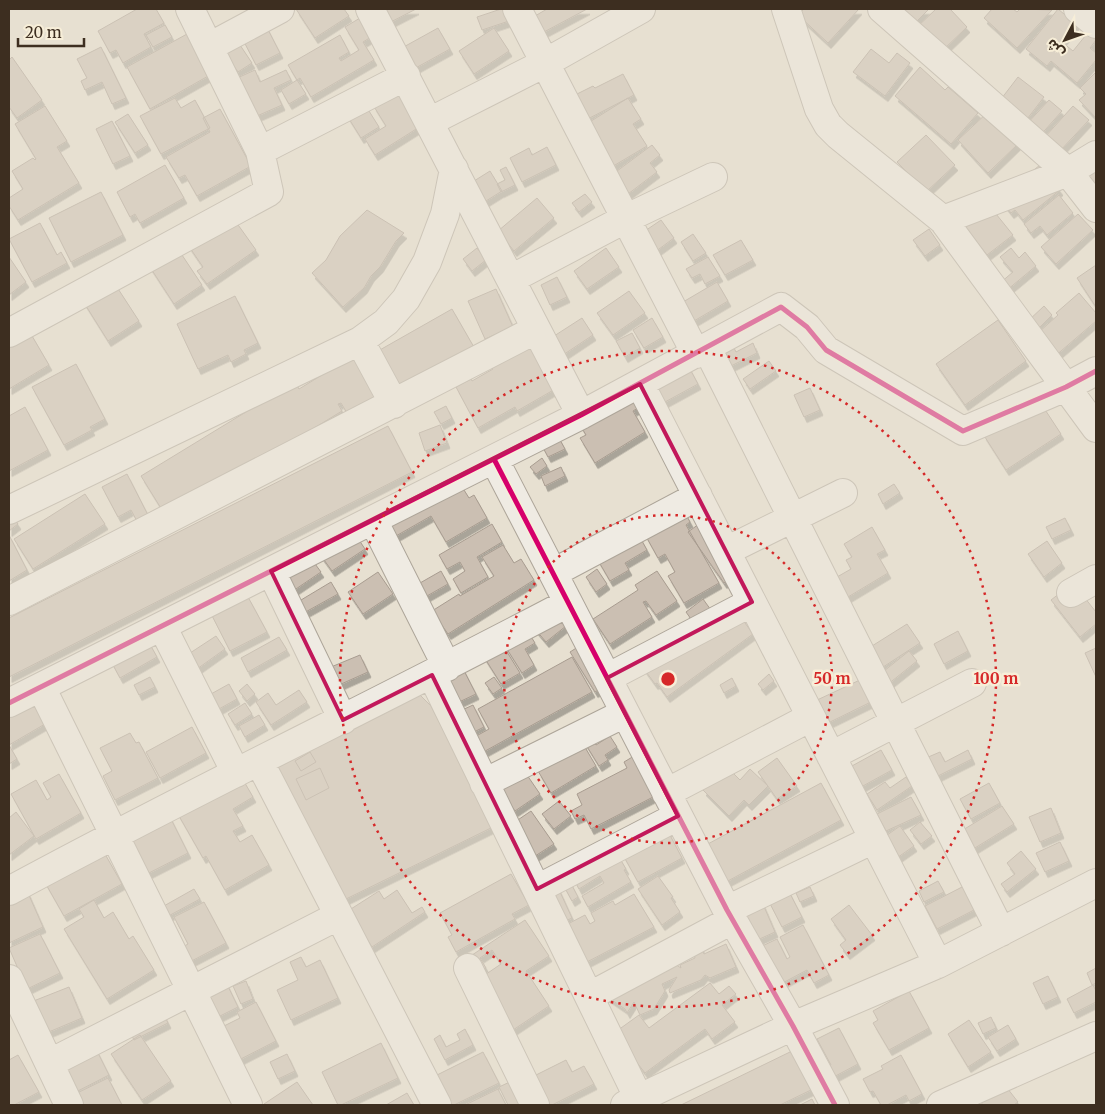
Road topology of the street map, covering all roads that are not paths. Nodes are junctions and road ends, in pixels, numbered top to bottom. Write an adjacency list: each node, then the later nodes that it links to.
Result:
1 (190, 9): 10 (street)
2 (280, 9): 10 (street)
3 (370, 9): 12 (street)
4 (517, 9): 11 (street)
5 (641, 9): 11 (street)
6 (786, 9): 21 (street)
7 (882, 9): 17 (street)
8 (1078, 9): 9 (street)
9 (1096, 24)
10 (209, 47): 14 (street)
11 (545, 63): 13 (street); 20 (street)
12 (406, 76): 13 (street); 14 (street)
13 (429, 122): 16 (street)
14 (260, 151): 24 (street)
15 (1096, 155): 17 (street)
16 (454, 170): 22 (street); 25 (street)
17 (1068, 172): 19 (street); 21 (street)
18 (713, 177): 20 (street)
19 (1096, 208)
20 (625, 219): 22 (street); 26 (street)
21 (943, 220): 29 (street)
22 (511, 279): 23 (street)
23 (536, 330): 30 (street); 31 (street)
24 (9, 333)
25 (360, 341): 30 (street); 36 (street)
26 (701, 351): 28 (street); 29 (street); 37 (street)
27 (1096, 371): 29 (street)
28 (640, 384): 31 (street); 35 (street)
29 (1066, 387): 32 (street)
30 (394, 404): 44 (street)
31 (581, 415): 33 (street)
32 (1096, 428)
33 (494, 459): 38 (street); 41 (street)
34 (843, 493): 37 (street)
35 (698, 496): 39 (street); 41 (street)
36 (9, 510)
37 (793, 518): 39 (street); 56 (street)
38 (373, 520): 40 (street); 48 (street)
39 (726, 551): 45 (street)
40 (271, 571): 47 (street); 55 (street)
41 (553, 573): 46 (street)
42 (1096, 579): 43 (street)
43 (1071, 593)
44 (9, 601)
45 (752, 602): 49 (street); 54 (street)
46 (568, 603): 48 (street); 49 (street)
47 (162, 626): 51 (street); 58 (street)
48 (439, 671): 55 (street); 59 (street)
49 (607, 678): 53 (street)
50 (972, 683): 56 (street)
51 (41, 687): 52 (street); 61 (street)
52 (9, 703)
53 (625, 713): 59 (street); 60 (street)
54 (811, 717): 57 (street); 60 (street)
55 (343, 720): 58 (street)
56 (896, 723): 57 (street); 68 (street)
57 (831, 756): 62 (street)
58 (248, 767): 61 (street); 67 (street)
59 (484, 783): 64 (street)
60 (672, 804): 64 (street); 66 (street)
61 (113, 834): 65 (street); 72 (street)
62 (874, 839): 66 (street); 69 (street)
63 (1096, 884): 68 (street)
64 (536, 889): 73 (street)
65 (9, 891)
66 (730, 915): 73 (street); 74 (street)
67 (338, 916): 72 (street); 80 (street)
68 (1001, 932): 69 (street)
69 (938, 964): 74 (street)
70 (468, 968): 81 (street)
71 (9, 979): 76 (street)
72 (192, 992): 76 (street); 79 (street)
73 (590, 996): 77 (street)
74 (793, 1026): 77 (street); 82 (street)
75 (1096, 1036): 83 (street)
76 (50, 1064): 78 (street)
77 (632, 1102)
78 (69, 1105)
79 (248, 1105)
80 (437, 1105)
81 (535, 1105)
82 (835, 1105)
83 (941, 1105)

